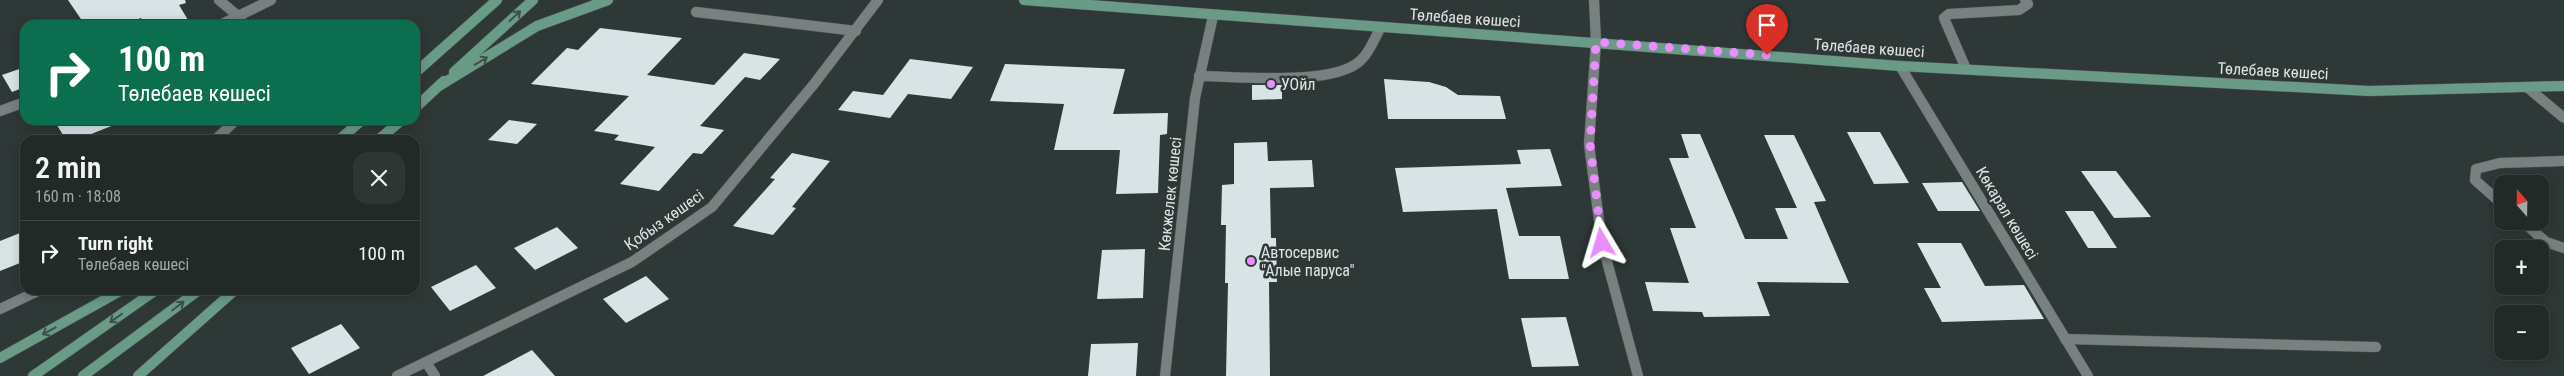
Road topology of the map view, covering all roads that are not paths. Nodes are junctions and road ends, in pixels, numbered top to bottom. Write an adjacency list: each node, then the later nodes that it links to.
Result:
1 (219, 0): 11 (street)
2 (271, 0): 11 (street)
3 (497, 0): 19 (street)
4 (532, 0): 22 (street, one-way to 4)
5 (608, 0): 22 (street, one-way to 5)
6 (878, 0): 16 (street, Қобыз көшесі)
7 (1024, 0): 12 (street, Төлебаев көшесі)
8 (1594, 0): 17 (street)
9 (2025, 0): 20 (street)
10 (696, 12): 16 (street)
11 (238, 16): 13 (street); 14 (street)
12 (1213, 16): 15 (street, Төлебаев көшесі); 21 (street, Көкжелек көшесі)
13 (230, 20)
14 (240, 20)
15 (1381, 28): 17 (street, Төлебаев көшесі); 21 (street)
16 (856, 31): 50 (street, Қобыз көшесі)
17 (1596, 42): 18 (street, Төлебаев көшесі); 57 (street)
18 (1900, 66): 20 (street, Төлебаев көшесі); 47 (street, Көкарал көшесі)
19 (420, 69)
20 (1966, 69): 24 (street, Төлебаев көшесі)
21 (1199, 76): 56 (street, Көкжелек көшесі)
22 (439, 86): 25 (street)
23 (2564, 86): 24 (street, Төлебаев көшесі)
24 (2528, 88): 28 (street)
25 (420, 103)
26 (20, 104): 27 (street)
27 (0, 111)
28 (2564, 118)
29 (231, 125): 33 (street)
30 (356, 125): 34 (street)
31 (396, 125): 35 (street)
32 (398, 125): 36 (street)
33 (220, 135)
34 (345, 135)
35 (384, 135)
36 (390, 135)
37 (2564, 161): 38 (street)
38 (2494, 197)
39 (2532, 230): 40 (street)
40 (2564, 248)
41 (29, 295): 46 (street)
42 (113, 295): 49 (street, one-way to 49)
43 (149, 295): 51 (street, one-way to 51)
44 (192, 295): 52 (street, one-way to 44)
45 (230, 295): 53 (street)
46 (0, 309)
47 (2065, 338): 48 (street); 58 (street, Көкарал көшесі)
48 (2376, 348)
49 (0, 358)
50 (426, 362): 54 (street, Қобыз көшесі); 55 (street)
51 (32, 376)
52 (83, 376)
53 (138, 376)
54 (397, 376)
55 (435, 376)
56 (1165, 376)
57 (1638, 376)
58 (2088, 376)

